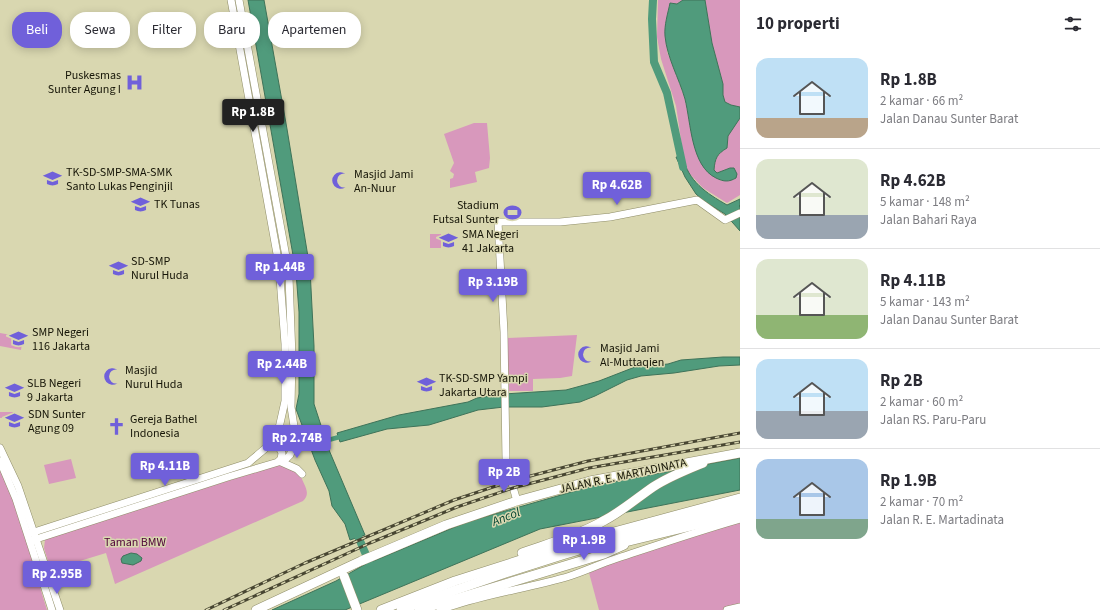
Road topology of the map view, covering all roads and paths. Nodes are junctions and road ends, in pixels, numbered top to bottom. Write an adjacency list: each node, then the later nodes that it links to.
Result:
1 (231, 0): 3 (main road)
2 (239, 0): 4 (main road)
3 (234, 12)
4 (239, 12)
5 (243, 48): 7 (main road)
6 (740, 212): 19 (main road)
7 (286, 312): 8 (main road); 9 (main road)
8 (277, 433): 9 (main road); 10 (main road)
9 (296, 439): 15 (main road)
10 (267, 447): 15 (main road); 17 (main road)
11 (0, 448): 25 (main road)
12 (740, 453): 13 (highway, JALAN R. E. MARTADINATA)
13 (725, 456): 19 (highway, JALAN R. E. MARTADINATA); 28 (highway)
14 (0, 461): 25 (main road)
15 (279, 461): 16 (main road); 17 (main road)
16 (302, 474)
17 (203, 482): 23 (main road)
18 (740, 498): 28 (highway)
19 (517, 501): 27 (highway, JALAN R. E. MARTADINATA)
20 (740, 506): 37 (highway)
21 (740, 514): 24 (highway)
22 (740, 519): 24 (main road)
23 (45, 533): 25 (main road); 25 (main road)
24 (671, 537): 26 (highway); 40 (main road)
25 (34, 538): 32 (main road); 33 (main road)
26 (630, 542): 38 (highway); 39 (highway)
27 (351, 567): 29 (highway, JALAN R. E. MARTADINATA); 30 (highway, JALAN R. E. MARTADINATA)
28 (491, 569): 36 (highway)
29 (331, 576): 30 (highway, JALAN R. E. MARTADINATA); 34 (highway, JALAN R. E. MARTADINATA)
30 (344, 576): 35 (highway)
31 (740, 607): 41 (main road)
32 (52, 610)
33 (60, 610)
34 (256, 610)
35 (357, 610)
36 (381, 610)
37 (401, 610)
38 (410, 610)
39 (419, 610)
40 (440, 610)
41 (727, 610)

